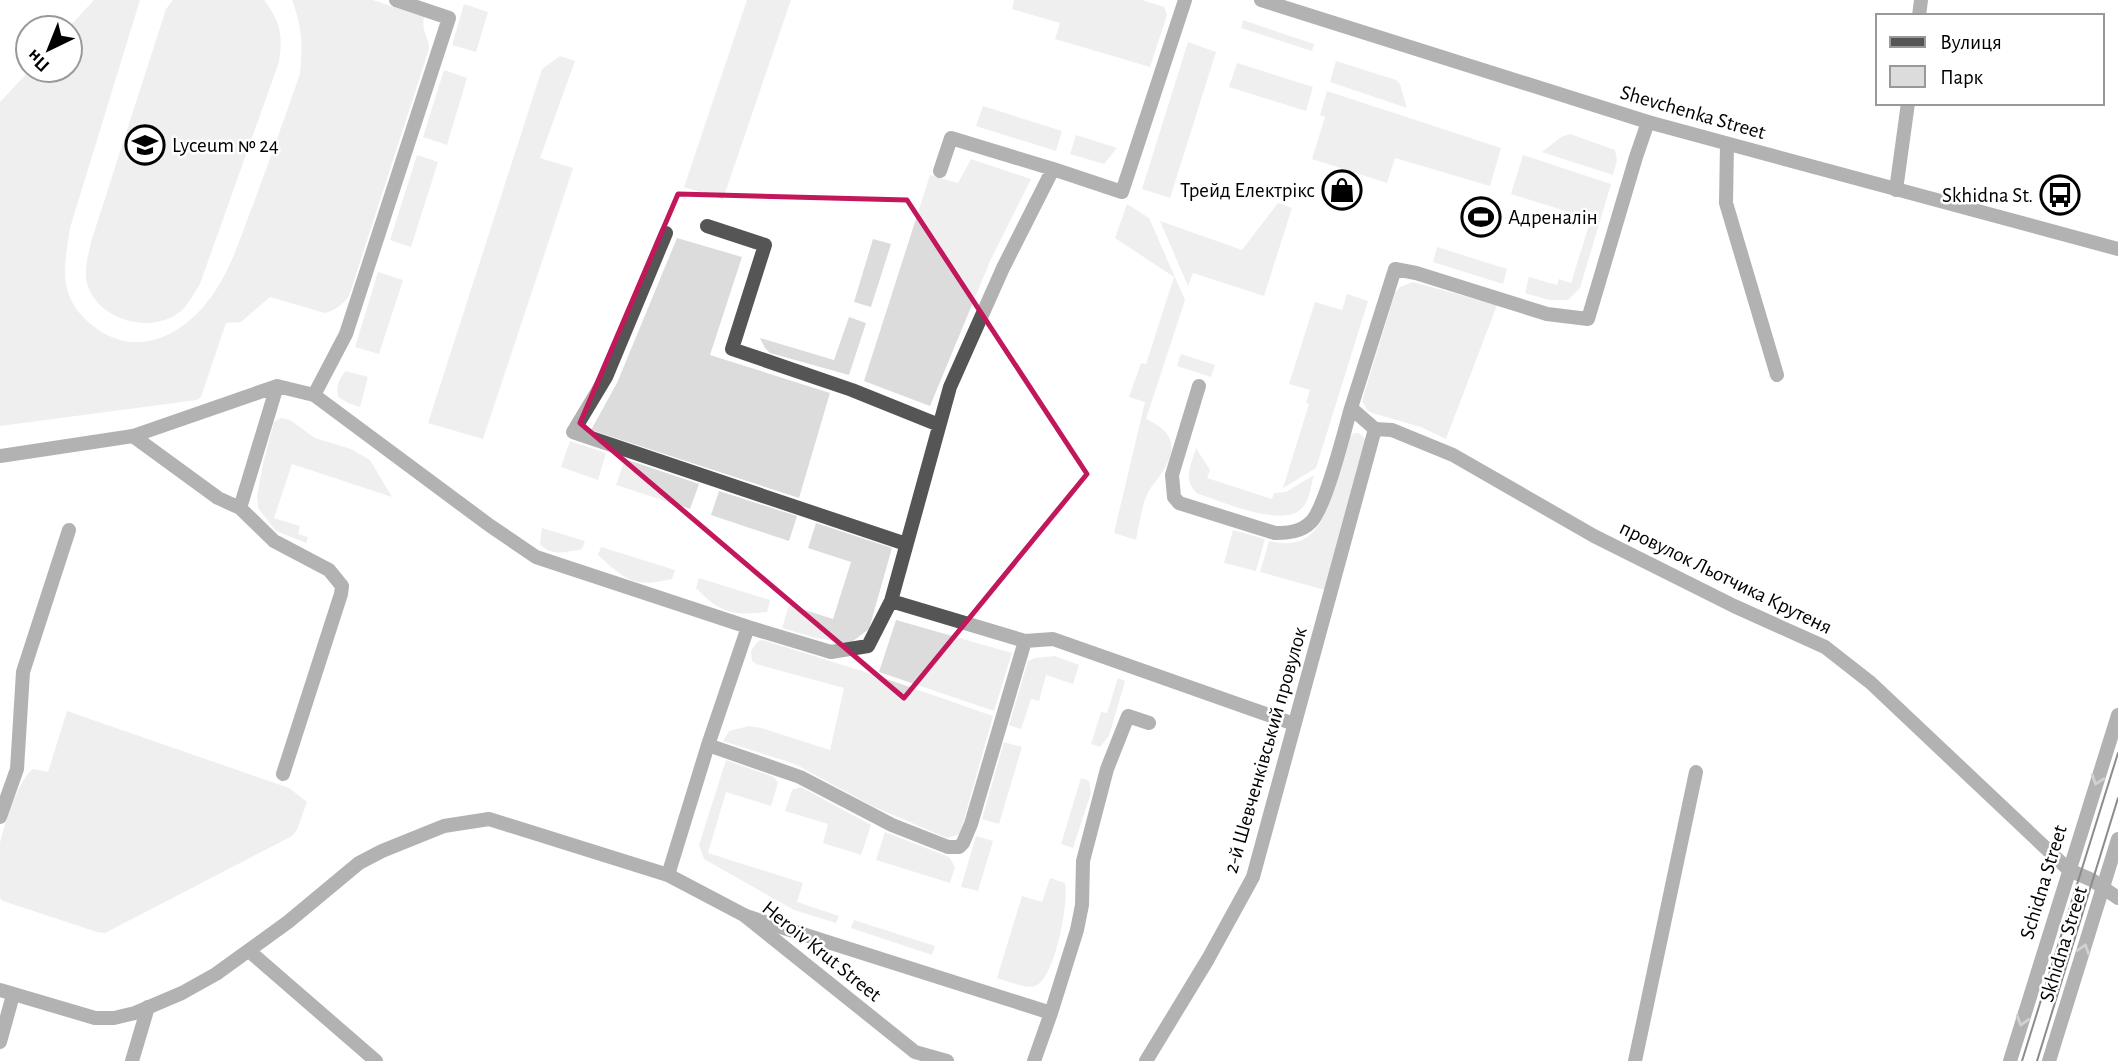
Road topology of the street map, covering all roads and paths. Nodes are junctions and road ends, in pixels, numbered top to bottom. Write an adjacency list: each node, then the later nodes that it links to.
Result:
1 (396, 0): 16 (street)
2 (1185, 0): 7 (street)
3 (1261, 0): 5 (street, Shevchenka Street)
4 (1908, 105): 9 (street)
5 (1648, 122): 6 (street, Shevchenka Street); 17 (street)
6 (1727, 144): 9 (street, Shevchenka Street); 13 (street)
7 (1054, 169): 8 (street); 18 (street)
8 (940, 171)
9 (1896, 190): 12 (street, Shevchenka Street)
10 (707, 226): 18 (street)
11 (666, 233): 24 (street)
12 (2118, 249)
13 (1777, 374)
14 (277, 386): 16 (street); 20 (street); 22 (street)
15 (1199, 386): 17 (street)
16 (314, 395): 26 (street)
17 (1351, 408): 19 (street)
18 (940, 425): 24 (street)
19 (1375, 429): 30 (street, 2-й Шевченківський провулок); 36 (street, провулок Льотчика Крутеня)
20 (133, 436): 21 (street); 22 (street)
21 (0, 456)
22 (240, 508): 33 (street)
23 (69, 530): 34 (street)
24 (906, 544): 25 (street)
25 (891, 601): 26 (street); 27 (street)
26 (748, 627): 31 (street)
27 (1024, 641): 30 (street); 31 (street)
28 (2118, 715): 36 (street, Schidna Street, one-way to 36)
29 (1149, 723): 44 (street)
30 (1294, 724): 50 (street, 2-й Шевченківський провулок)
31 (708, 744): 37 (street)
32 (1696, 772): 51 (street)
33 (284, 774)
34 (0, 817)
35 (2118, 839): 38 (street, Skhidna Street)
36 (2069, 870): 38 (street, провулок Льотчика Крутеня); 52 (street, Schidna Street, one-way to 52)
37 (668, 875): 40 (street, Heroiv Krut Street); 41 (street, Heroiv Krut Street)
38 (2103, 887): 39 (street, провулок Льотчика Крутеня); 53 (street, Skhidna Street, one-way to 38)
39 (2118, 898)
40 (744, 915): 44 (street); 48 (street, Heroiv Krut Street)
41 (249, 951): 43 (street, Heroiv Krut Street); 47 (street)
42 (7, 992): 43 (street, Heroiv Krut Street); 45 (street)
43 (148, 1007): 46 (street)
44 (1051, 1013): 49 (street)
45 (0, 1042)
46 (132, 1061)
47 (376, 1061)
48 (947, 1061)
49 (1034, 1061)
50 (1146, 1061)
51 (1635, 1061)
52 (2010, 1061)
53 (2049, 1061)

